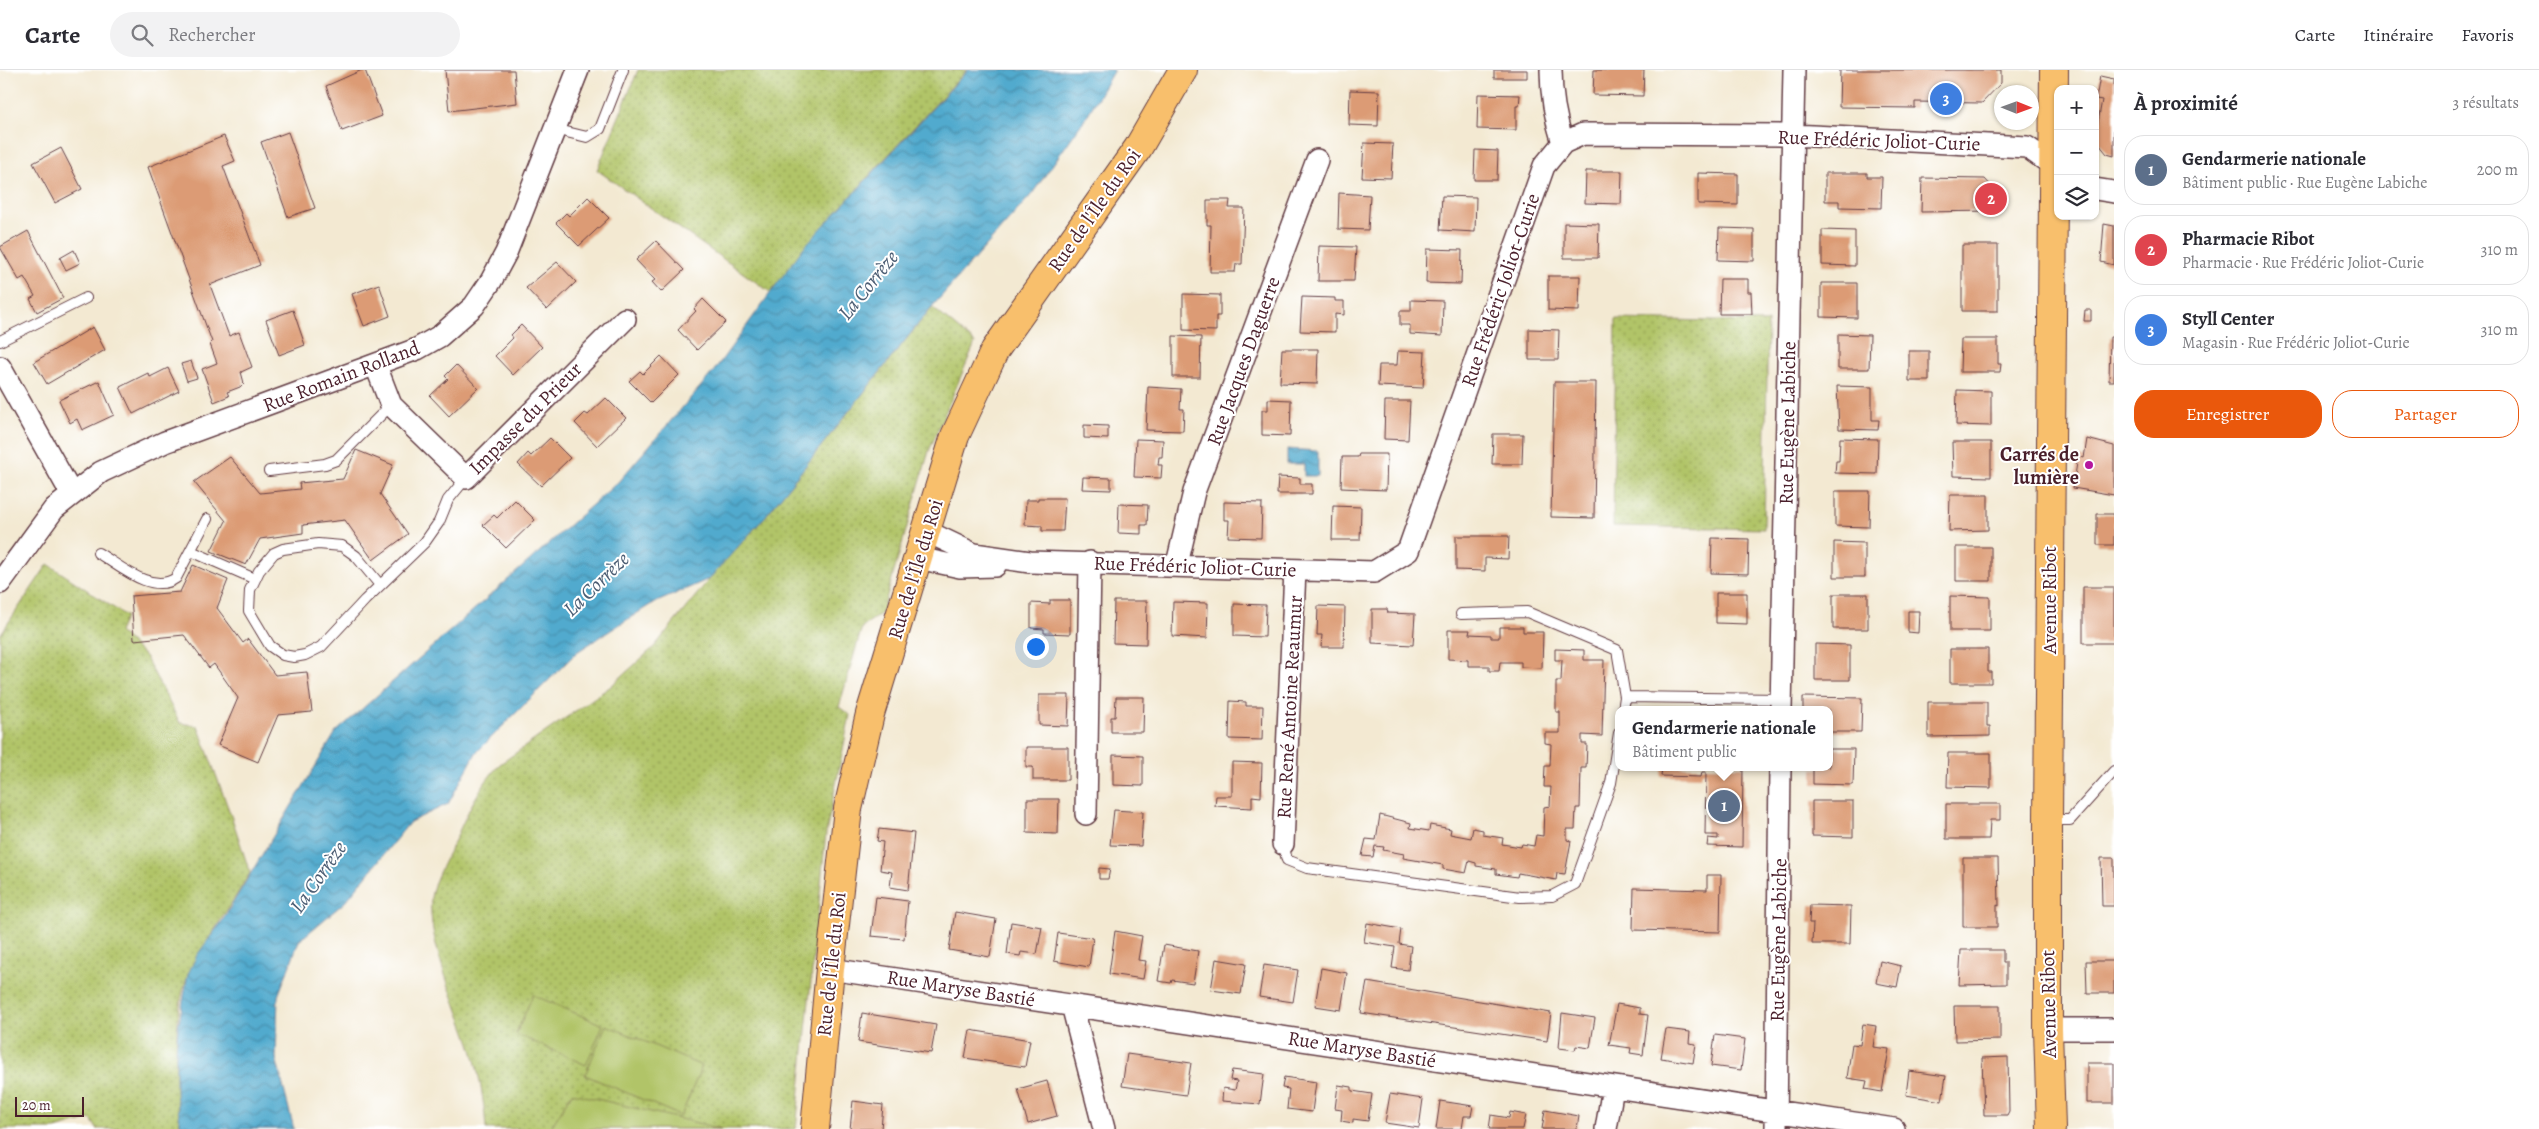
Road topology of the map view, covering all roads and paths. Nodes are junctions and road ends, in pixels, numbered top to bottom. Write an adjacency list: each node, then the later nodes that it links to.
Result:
1 (578, 70): 7 (street, Rue Romain Rolland)
2 (623, 70): 7 (lane)
3 (1183, 70): 26 (main road, Rue de l'Île du Roi)
4 (1551, 70): 10 (street)
5 (1794, 70): 9 (street, Rue Eugène Labiche)
6 (2054, 70): 8 (main road, Avenue Ribot)
7 (554, 130): 20 (street, Rue Romain Rolland)
8 (2055, 130)
9 (1793, 135): 10 (street, Rue Frédéric Joliot-Curie); 12 (street, Rue Frédéric Joliot-Curie); 39 (street, Rue Eugène Labiche)
10 (1563, 143): 33 (street, Rue Frédéric Joliot-Curie)
11 (1317, 160): 32 (street, Rue Jacques Daguerre)
12 (2054, 166)
13 (2055, 175): 45 (main road, Avenue Ribot)
14 (2099, 190): 15 (street)
15 (2114, 192)
16 (86, 298): 18 (lane)
17 (625, 319): 23 (street, Impasse du Prieur)
18 (0, 341)
19 (0, 366): 24 (street)
20 (376, 366): 21 (street, Impasse du Prieur); 24 (street, Rue Romain Rolland)
21 (391, 405): 22 (lane); 23 (street, Impasse du Prieur)
22 (269, 471)
23 (466, 478): 36 (lane)
24 (71, 494): 35 (street, Rue Romain Rolland)
25 (207, 519): 27 (lane)
26 (926, 531): 29 (main road, Rue de l'Île du Roi); 30 (street, Rue Frédéric Joliot-Curie)
27 (192, 551): 28 (lane); 34 (lane)
28 (98, 553)
29 (918, 558): 30 (street, Rue Frédéric Joliot-Curie); 47 (main road, Rue de l'Île du Roi)
30 (1030, 562): 31 (street, Rue Frédéric Joliot-Curie)
31 (1090, 562): 32 (street, Rue Frédéric Joliot-Curie); 44 (street)
32 (1177, 564): 33 (street, Rue Frédéric Joliot-Curie)
33 (1295, 570): 46 (street, Rue René Antoine Reaumur)
34 (255, 579): 36 (lane); 36 (lane)
35 (0, 583)
36 (380, 585)
37 (1461, 614): 38 (lane)
38 (1625, 697): 39 (lane); 40 (lane)
39 (1781, 704)
40 (1624, 706)
41 (1615, 758): 46 (lane)
42 (1780, 771): 52 (street, Rue Eugène Labiche)
43 (2114, 771): 45 (lane)
44 (1086, 814)
45 (2048, 820): 50 (main road, Avenue Ribot)
46 (1282, 844)
47 (830, 968): 48 (street, Rue Maryse Bastié); 53 (main road, Rue de l'Île du Roi)
48 (1072, 1005): 51 (street, Rue Maryse Bastié); 54 (street)
49 (2114, 1029): 50 (street)
50 (2048, 1030): 57 (main road, Avenue Ribot)
51 (1613, 1087): 52 (street, Rue Maryse Bastié); 55 (street)
52 (1776, 1121): 56 (street, Rue Maryse Bastié)
53 (815, 1129)
54 (1104, 1129)
55 (1606, 1129)
56 (1894, 1129)
57 (2051, 1129)

